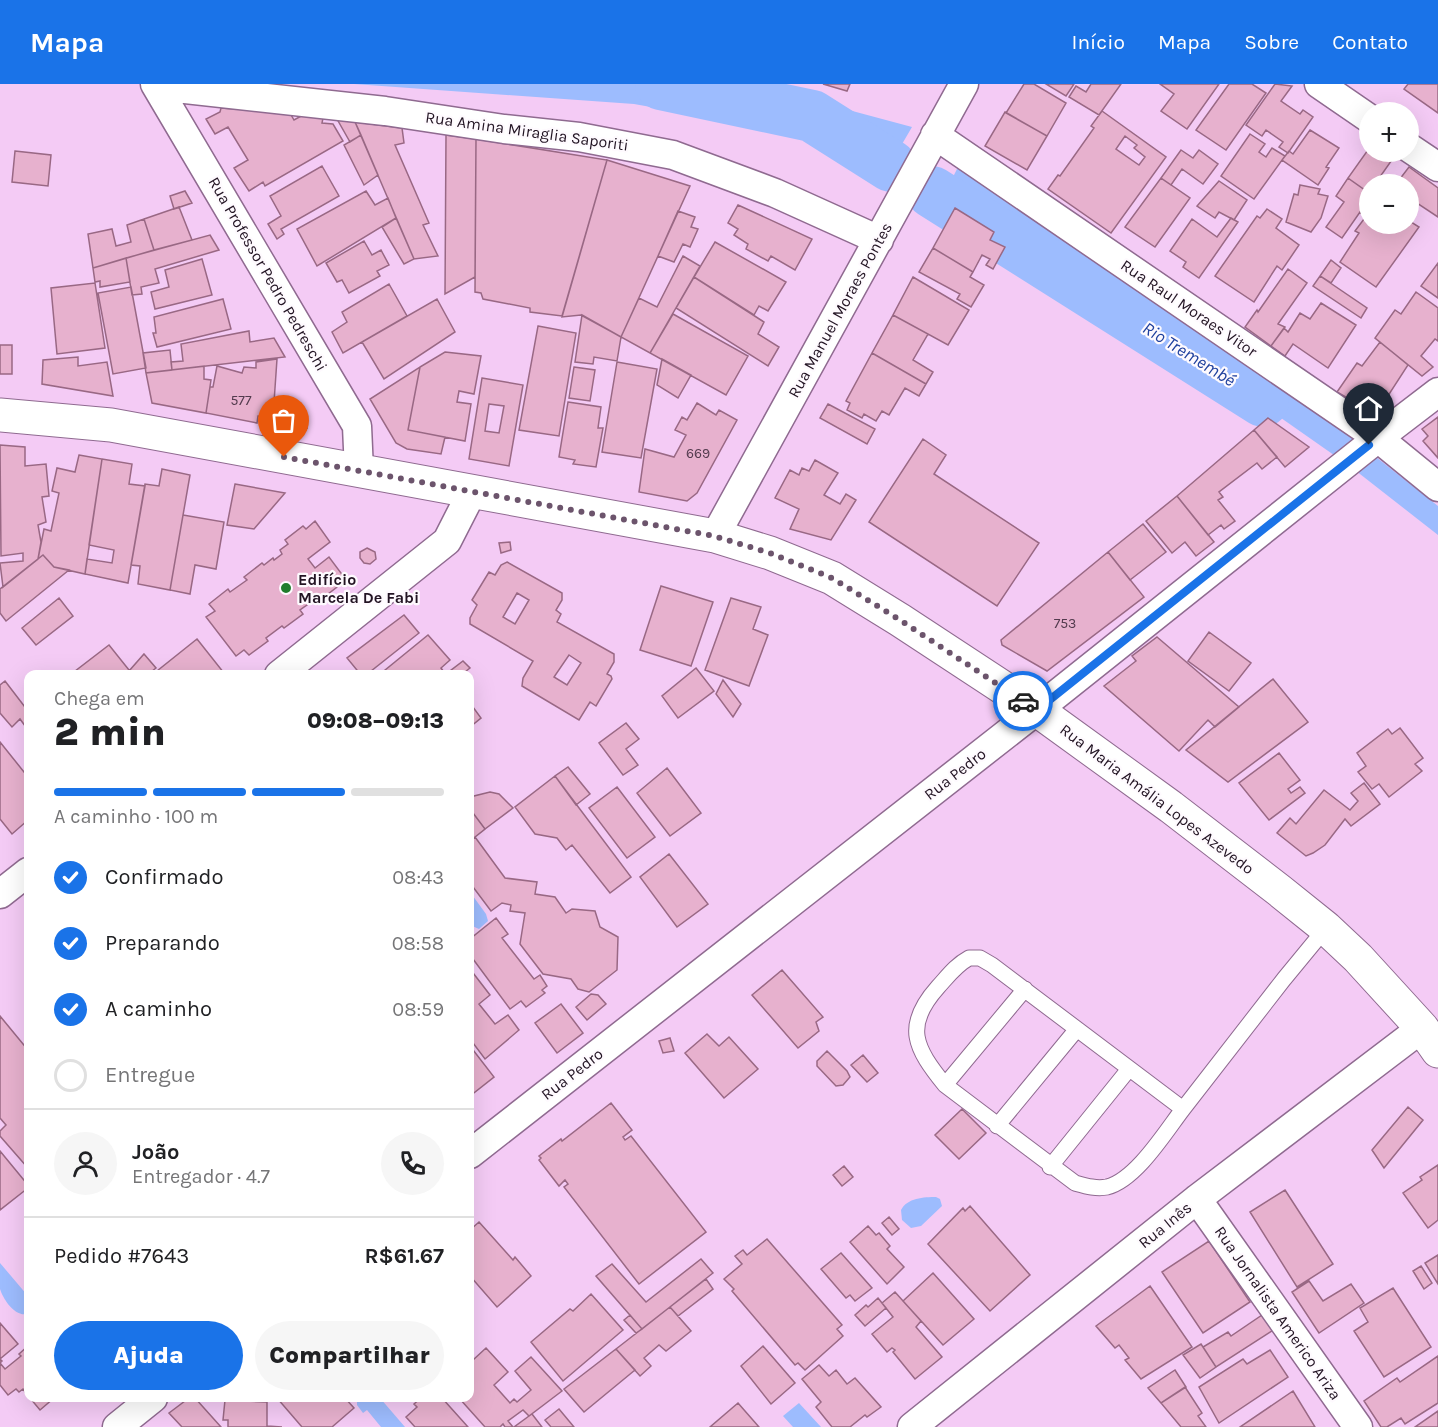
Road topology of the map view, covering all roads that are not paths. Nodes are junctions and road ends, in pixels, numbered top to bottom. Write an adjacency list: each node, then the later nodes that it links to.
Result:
1 (964, 84): 5 (street, Rua Manuel Moraes Pontes)
2 (1319, 84): 4 (street)
3 (157, 85): 8 (street, Rua Amina Miraglia Saporiti); 12 (street, Rua Professor Pedro Pedreschi)
4 (1359, 112)
5 (935, 135): 8 (street, Rua Manuel Moraes Pontes); 11 (street, Rua Raul Moraes Vitor)
6 (1419, 154): 7 (street)
7 (1438, 167)
8 (879, 240): 15 (street, Rua Manuel Moraes Pontes)
9 (1438, 392): 11 (street, Rua Pedro)
10 (0, 415): 12 (main road, Rua Maria Amália Lopes Azevedo)
11 (1373, 441): 13 (street, Rua Raul Moraes Vitor); 17 (street, Rua Pedro)
12 (358, 471): 14 (main road, Rua Maria Amália Lopes Azevedo)
13 (1438, 487)
14 (472, 492): 15 (main road, Rua Maria Amália Lopes Azevedo); 16 (street)
15 (714, 536): 17 (main road, Rua Maria Amália Lopes Azevedo)
16 (285, 670)
17 (1037, 710): 20 (main road, Rua Maria Amália Lopes Azevedo); 28 (street, Rua Pedro)
18 (24, 875): 19 (street)
19 (0, 894)
20 (1326, 928): 23 (main road, Rua Maria Amália Lopes Azevedo); 26 (lane)
21 (1025, 989): 22 (lane); 25 (lane); 25 (lane)
22 (1077, 1029): 24 (lane); 27 (lane)
23 (1430, 1039): 30 (street, Rua Inês)
24 (1129, 1069): 26 (lane); 29 (lane)
25 (945, 1085): 27 (lane)
26 (1183, 1109): 29 (lane)
27 (998, 1126): 29 (lane)
28 (474, 1151)
29 (1050, 1167)
30 (1197, 1199): 33 (street, Rua Inês); 34 (street, Rua Jornalista Americo Ariza)
31 (148, 1402): 32 (street)
32 (117, 1427)
33 (912, 1427)
34 (1358, 1427)

